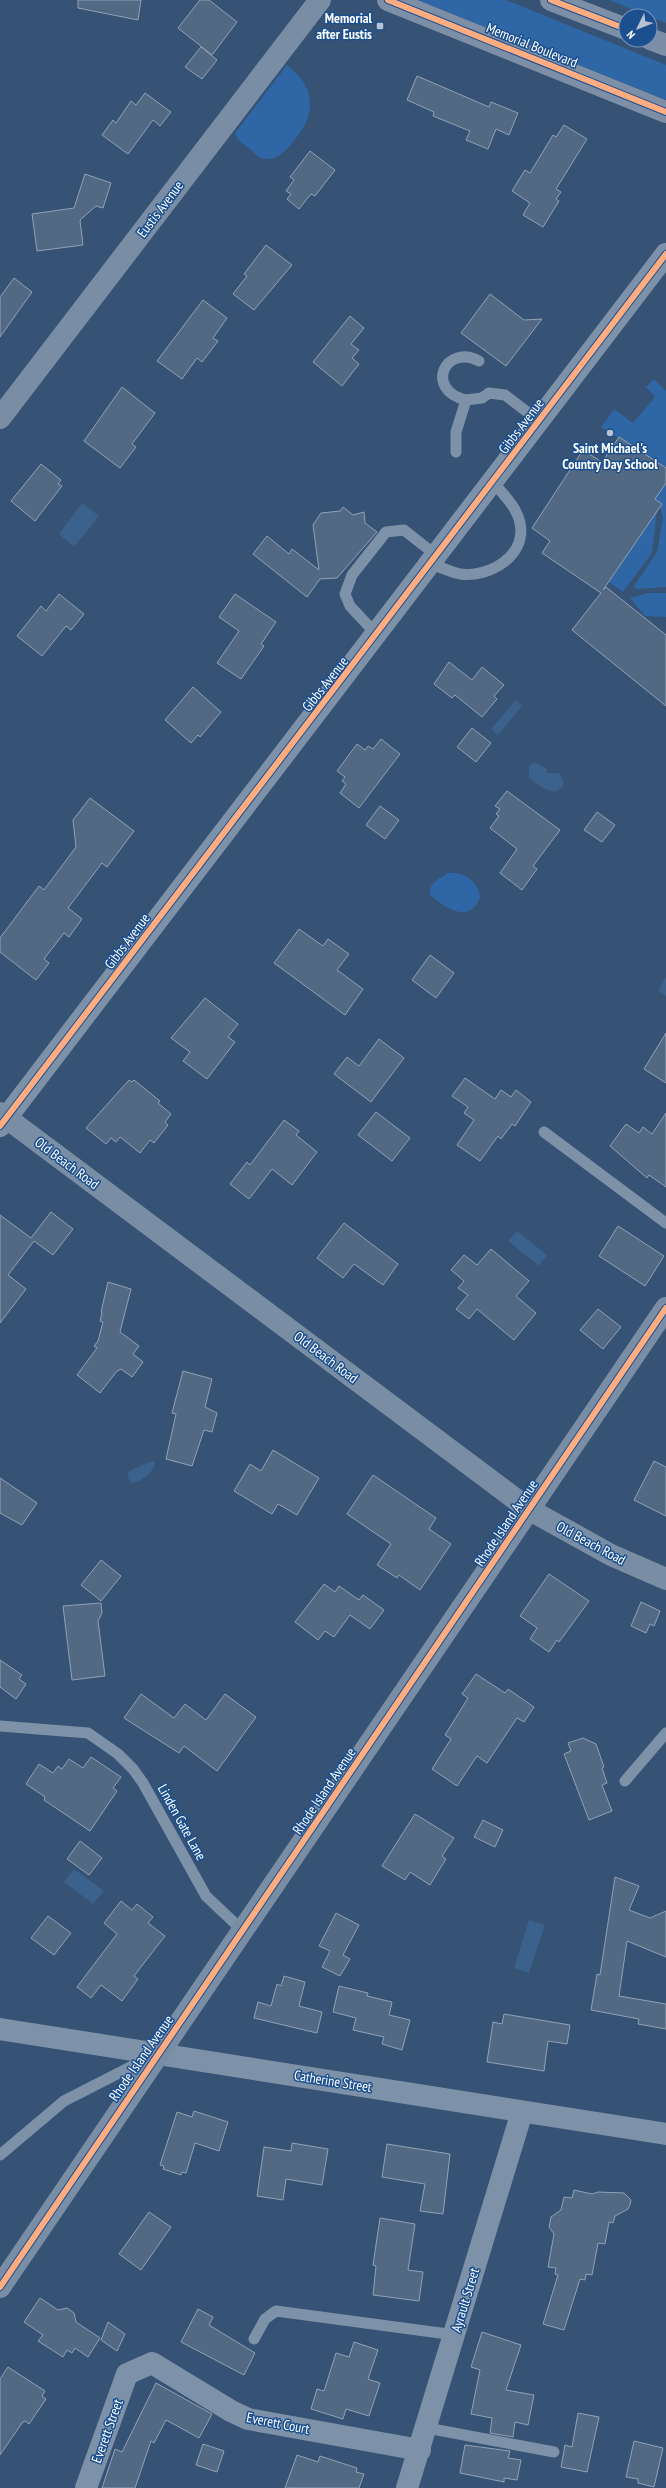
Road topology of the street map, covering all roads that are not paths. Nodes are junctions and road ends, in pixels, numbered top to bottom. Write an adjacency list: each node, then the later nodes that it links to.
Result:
1 (320, 0): 9 (street, Eustis Avenue)
2 (388, 0): 5 (main road, Memorial Boulevard)
3 (558, 1): 4 (main road)
4 (618, 26)
5 (666, 112)
6 (666, 254): 10 (street, Gibbs Avenue)
7 (479, 361): 8 (lane)
8 (466, 400): 10 (lane); 11 (lane)
9 (0, 418)
10 (539, 421): 12 (street, Gibbs Avenue)
11 (456, 452)
12 (493, 482): 13 (street, Gibbs Avenue); 13 (lane)
13 (434, 560): 14 (street, Gibbs Avenue); 14 (lane)
14 (377, 635): 15 (street, Gibbs Avenue)
15 (2, 1119): 19 (street, Old Beach Road)
16 (544, 1132): 17 (lane)
17 (666, 1223)
18 (666, 1308): 19 (street, Rhode Island Avenue)
19 (530, 1510): 20 (street, Old Beach Road); 24 (street, Rhode Island Avenue)
20 (666, 1579)
21 (0, 1726): 24 (lane, Linden Gate Lane)
22 (666, 1733): 23 (lane)
23 (625, 1781)
24 (243, 1931): 26 (street, Rhode Island Avenue)
25 (0, 2029): 26 (street, Catherine Street)
26 (158, 2053): 27 (street, Catherine Street); 29 (lane); 30 (street, Rhode Island Avenue)
27 (522, 2112): 28 (street, Catherine Street); 31 (street, Ayrault Street)
28 (666, 2134)
29 (0, 2155)
30 (0, 2287)
31 (455, 2335): 32 (lane); 34 (street, Ayrault Street)
32 (254, 2339)
33 (127, 2374): 35 (street, Everett Court); 37 (street, Everett Street)
34 (427, 2428): 35 (street, Ayrault Street); 36 (lane)
35 (420, 2450): 38 (street, Ayrault Street)
36 (554, 2452)
37 (86, 2488)
38 (407, 2488)

